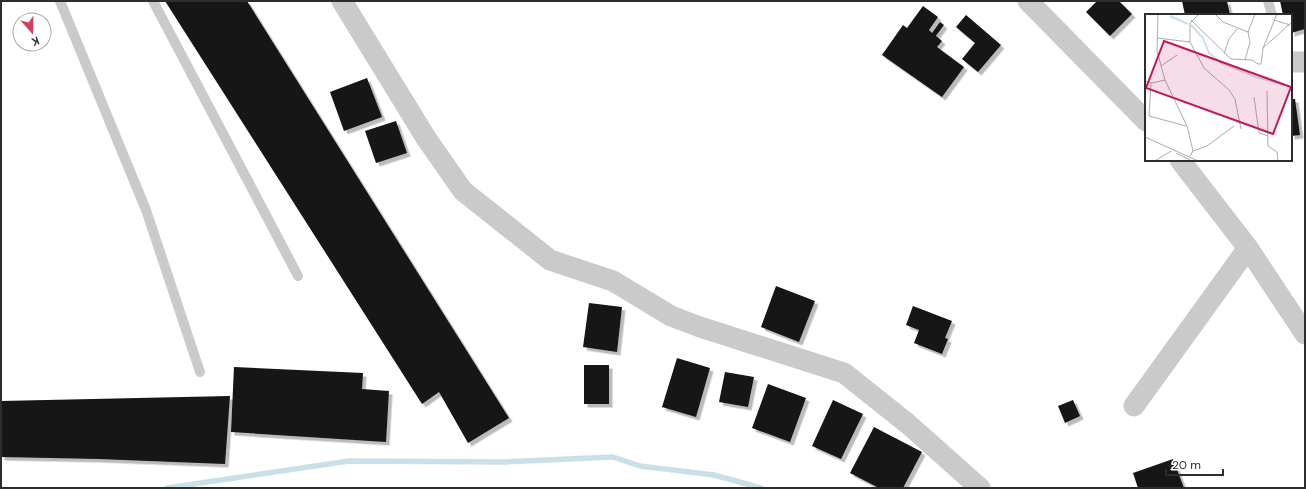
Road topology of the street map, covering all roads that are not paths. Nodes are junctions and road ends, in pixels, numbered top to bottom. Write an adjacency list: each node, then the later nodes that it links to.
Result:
1 (60, 1): 14 (lane)
2 (153, 1): 12 (lane)
3 (342, 1): 16 (street)
4 (1028, 1): 9 (street)
5 (1268, 1): 6 (lane)
6 (1272, 14)
7 (1292, 62): 8 (street)
8 (1305, 62)
9 (1145, 120)
10 (1181, 161): 11 (street)
11 (1248, 248): 13 (street); 15 (street)
12 (298, 276)
13 (1305, 334)
14 (200, 372)
15 (1134, 406)
16 (980, 488)

